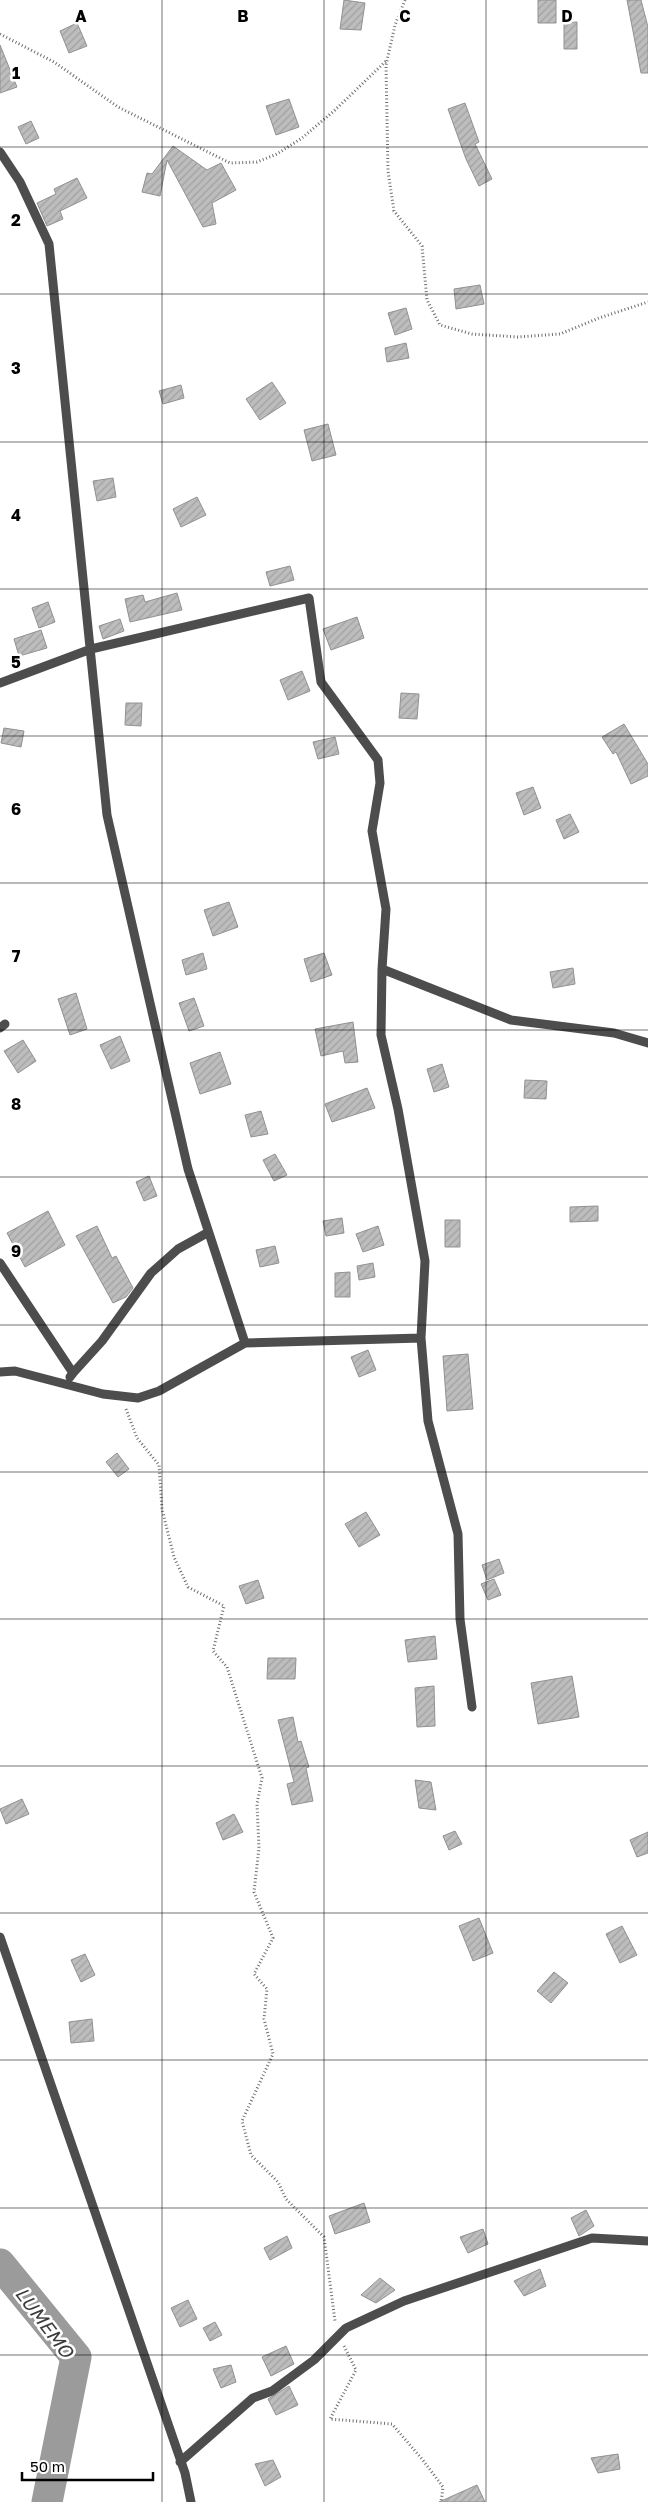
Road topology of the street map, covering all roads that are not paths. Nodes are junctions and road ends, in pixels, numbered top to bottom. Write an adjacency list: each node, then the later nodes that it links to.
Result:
1 (0, 152): 2 (street)
2 (91, 649): 3 (street); 4 (street); 6 (street)
3 (0, 683)
4 (382, 969): 5 (street); 8 (street)
5 (648, 1042)
6 (207, 1233): 9 (street); 11 (street)
7 (0, 1263): 11 (street)
8 (422, 1338): 9 (street); 13 (street)
9 (245, 1344): 12 (street)
10 (0, 1372): 12 (street)
11 (73, 1374): 12 (street)
12 (66, 1383)
13 (472, 1707)
14 (0, 1938): 16 (street)
15 (648, 2241): 16 (street)
16 (180, 2462): 17 (street)
17 (191, 2502)

